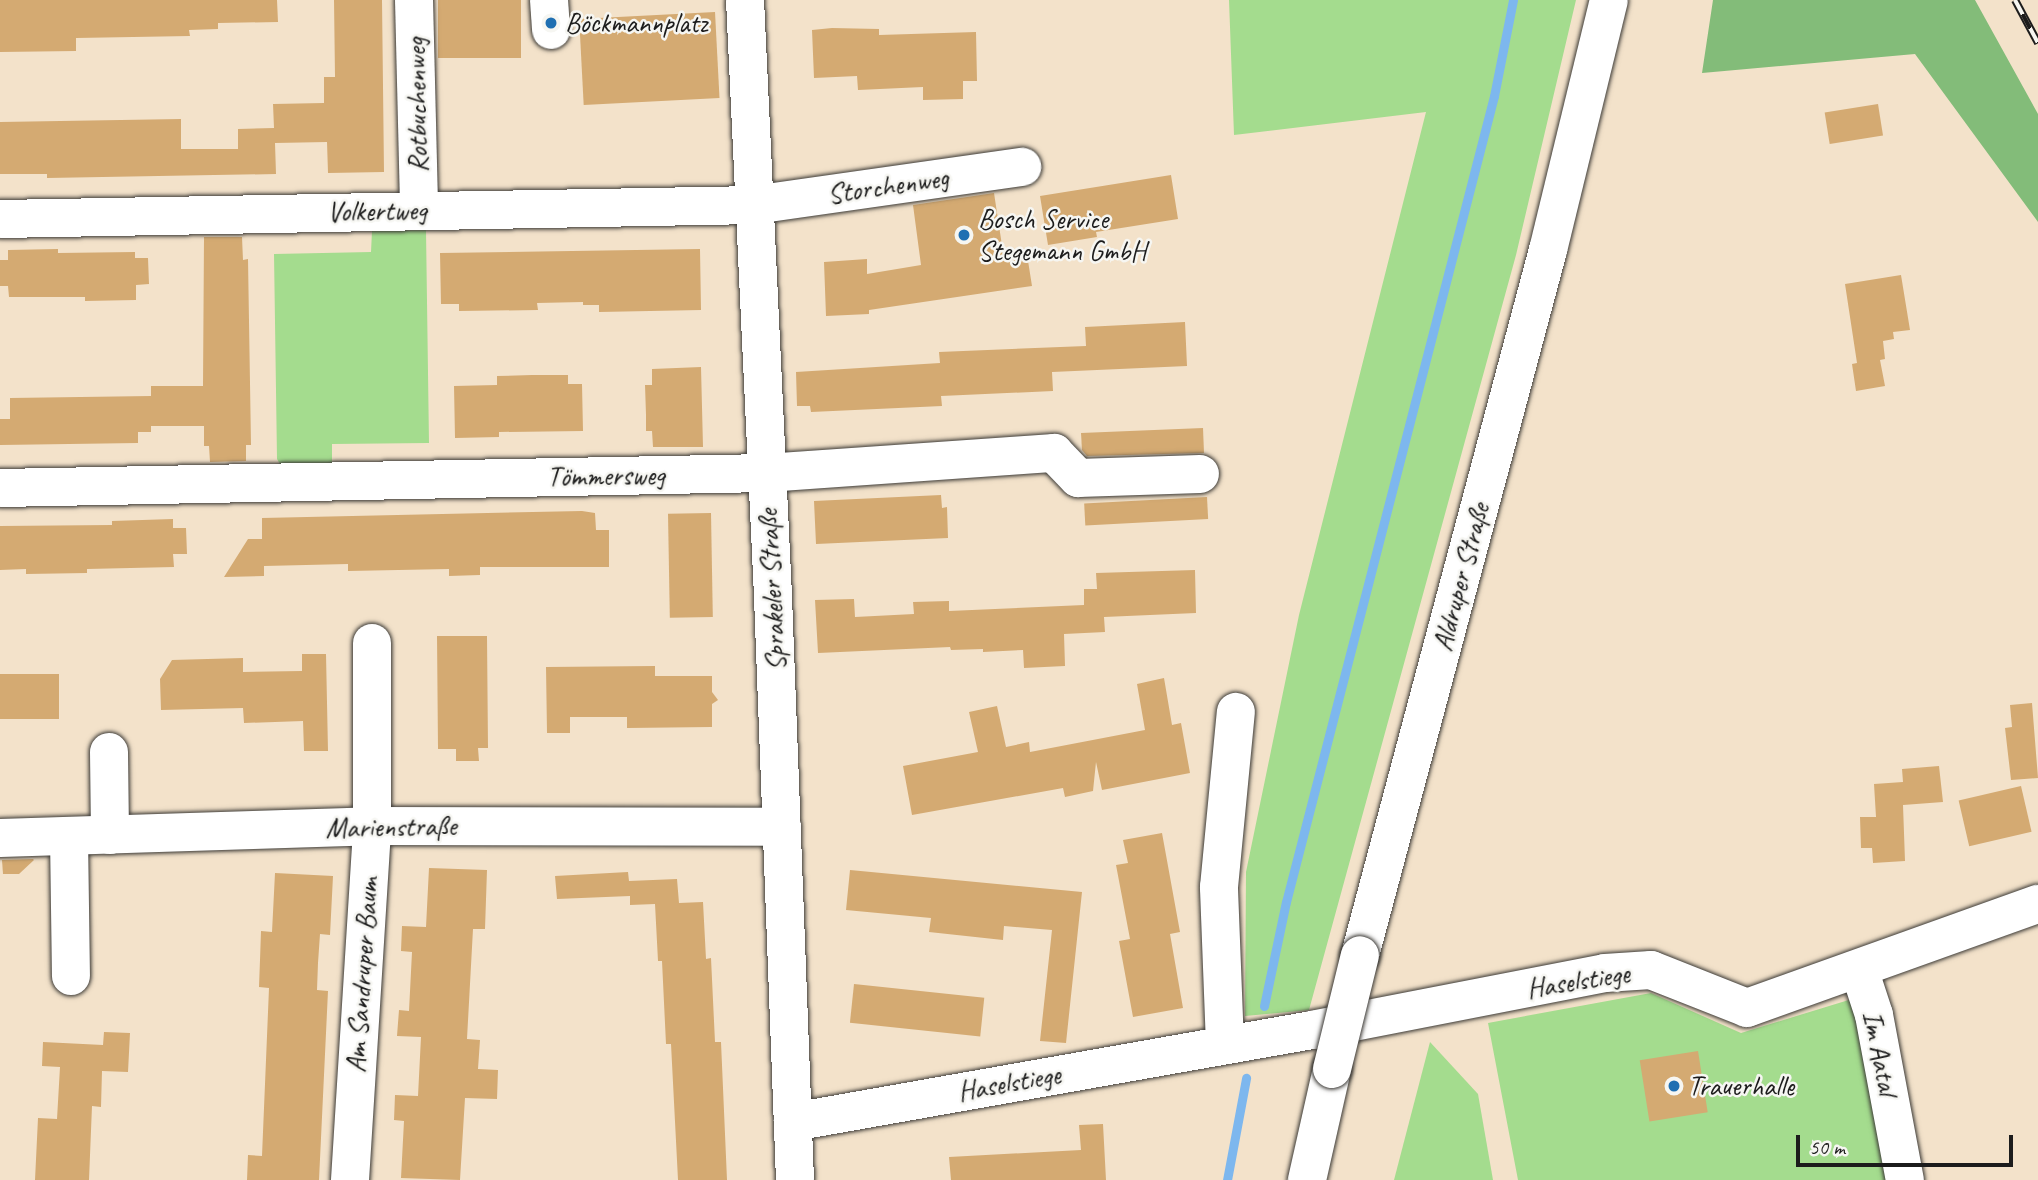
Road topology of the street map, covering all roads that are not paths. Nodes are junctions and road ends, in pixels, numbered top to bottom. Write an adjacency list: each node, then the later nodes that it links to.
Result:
1 (414, 0): 6 (street, Rotbuchenweg)
2 (745, 0): 5 (street, Sprakeler Straße)
3 (1609, 0): 24 (street, Aldruper Straße, bridge)
4 (1022, 167): 5 (street, Storchenweg)
5 (754, 205): 6 (street, Volkertweg); 8 (street, Sprakeler Straße)
6 (419, 210): 7 (street, Volkertweg)
7 (0, 219)
8 (766, 473): 9 (street, Tömmersweg); 10 (street, Tömmersweg); 15 (street, Sprakeler Straße)
9 (1200, 474)
10 (0, 488)
11 (372, 643): 14 (street, Am Sandruper Baum)
12 (1236, 712): 22 (street)
13 (109, 752): 16 (street)
14 (372, 826): 15 (street, Marienstraße); 16 (street, Marienstraße); 25 (street, Am Sandruper Baum)
15 (782, 827): 23 (street, Sprakeler Straße)
16 (110, 835): 17 (street, Marienstraße)
17 (69, 836): 18 (street, Marienstraße); 21 (street)
18 (0, 838)
19 (2038, 904): 20 (street, Haselstiege)
20 (1859, 969): 22 (street, Haselstiege); 27 (street, Im Aatal)
21 (71, 976)
22 (1225, 1045): 23 (street, Haselstiege)
23 (793, 1122): 26 (street, Sprakeler Straße)
24 (1310, 1167)
25 (349, 1180)
26 (795, 1180)
27 (1905, 1180)

